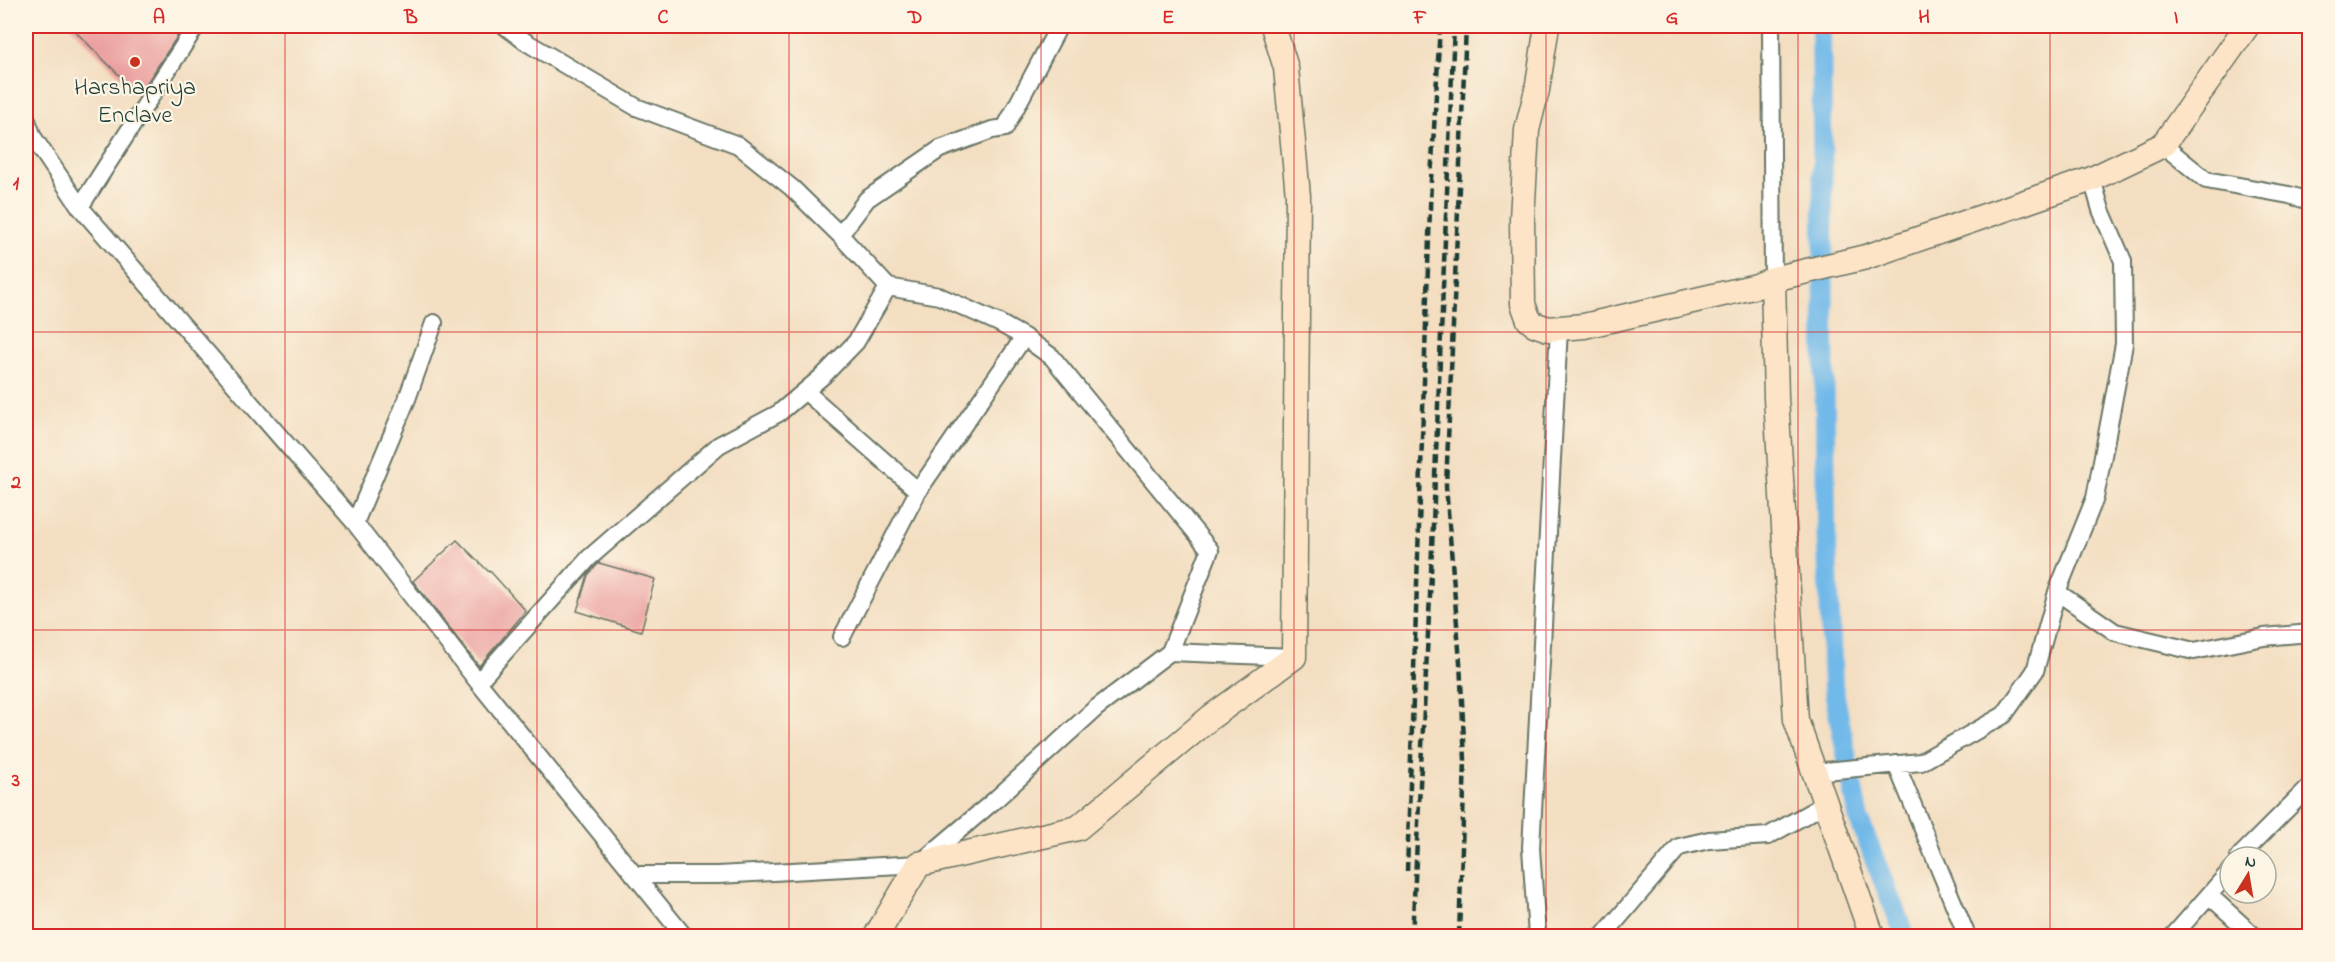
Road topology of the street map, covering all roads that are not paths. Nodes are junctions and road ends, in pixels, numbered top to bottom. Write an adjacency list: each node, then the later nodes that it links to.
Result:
1 (196, 26): 12 (street)
2 (505, 26): 13 (street)
3 (1059, 26): 13 (street)
4 (1272, 26): 26 (street)
5 (1547, 26): 17 (street)
6 (1771, 26): 14 (street)
7 (2247, 26): 9 (street)
8 (26, 118): 12 (street)
9 (2163, 145): 10 (street); 11 (street)
10 (2092, 179): 14 (street); 22 (street)
11 (2310, 201)
12 (80, 207): 21 (street)
13 (840, 235): 15 (street)
14 (1773, 279): 17 (street); 29 (street)
15 (888, 287): 18 (street); 19 (street)
16 (434, 323): 21 (street)
17 (1559, 329): 39 (street)
18 (1024, 337): 20 (street); 25 (street)
19 (805, 391): 20 (street); 27 (street)
20 (918, 491): 24 (street)
21 (355, 523): 27 (street)
22 (2057, 592): 23 (street); 28 (street)
23 (2310, 633)
24 (842, 638)
25 (1170, 652): 26 (street); 33 (street)
26 (1294, 657): 33 (street)
27 (478, 682): 34 (street)
28 (1893, 765): 29 (street); 42 (street)
29 (1815, 771): 31 (street)
30 (2310, 786): 32 (street)
31 (1826, 804): 40 (street); 41 (street)
32 (2251, 845)
33 (919, 864): 34 (street); 38 (street)
34 (634, 875): 37 (street)
35 (2218, 886): 36 (street)
36 (2210, 896): 43 (street); 44 (street)
37 (684, 936)
38 (876, 936)
39 (1537, 936)
40 (1603, 936)
41 (1872, 936)
42 (1967, 936)
43 (2173, 936)
44 (2254, 936)

